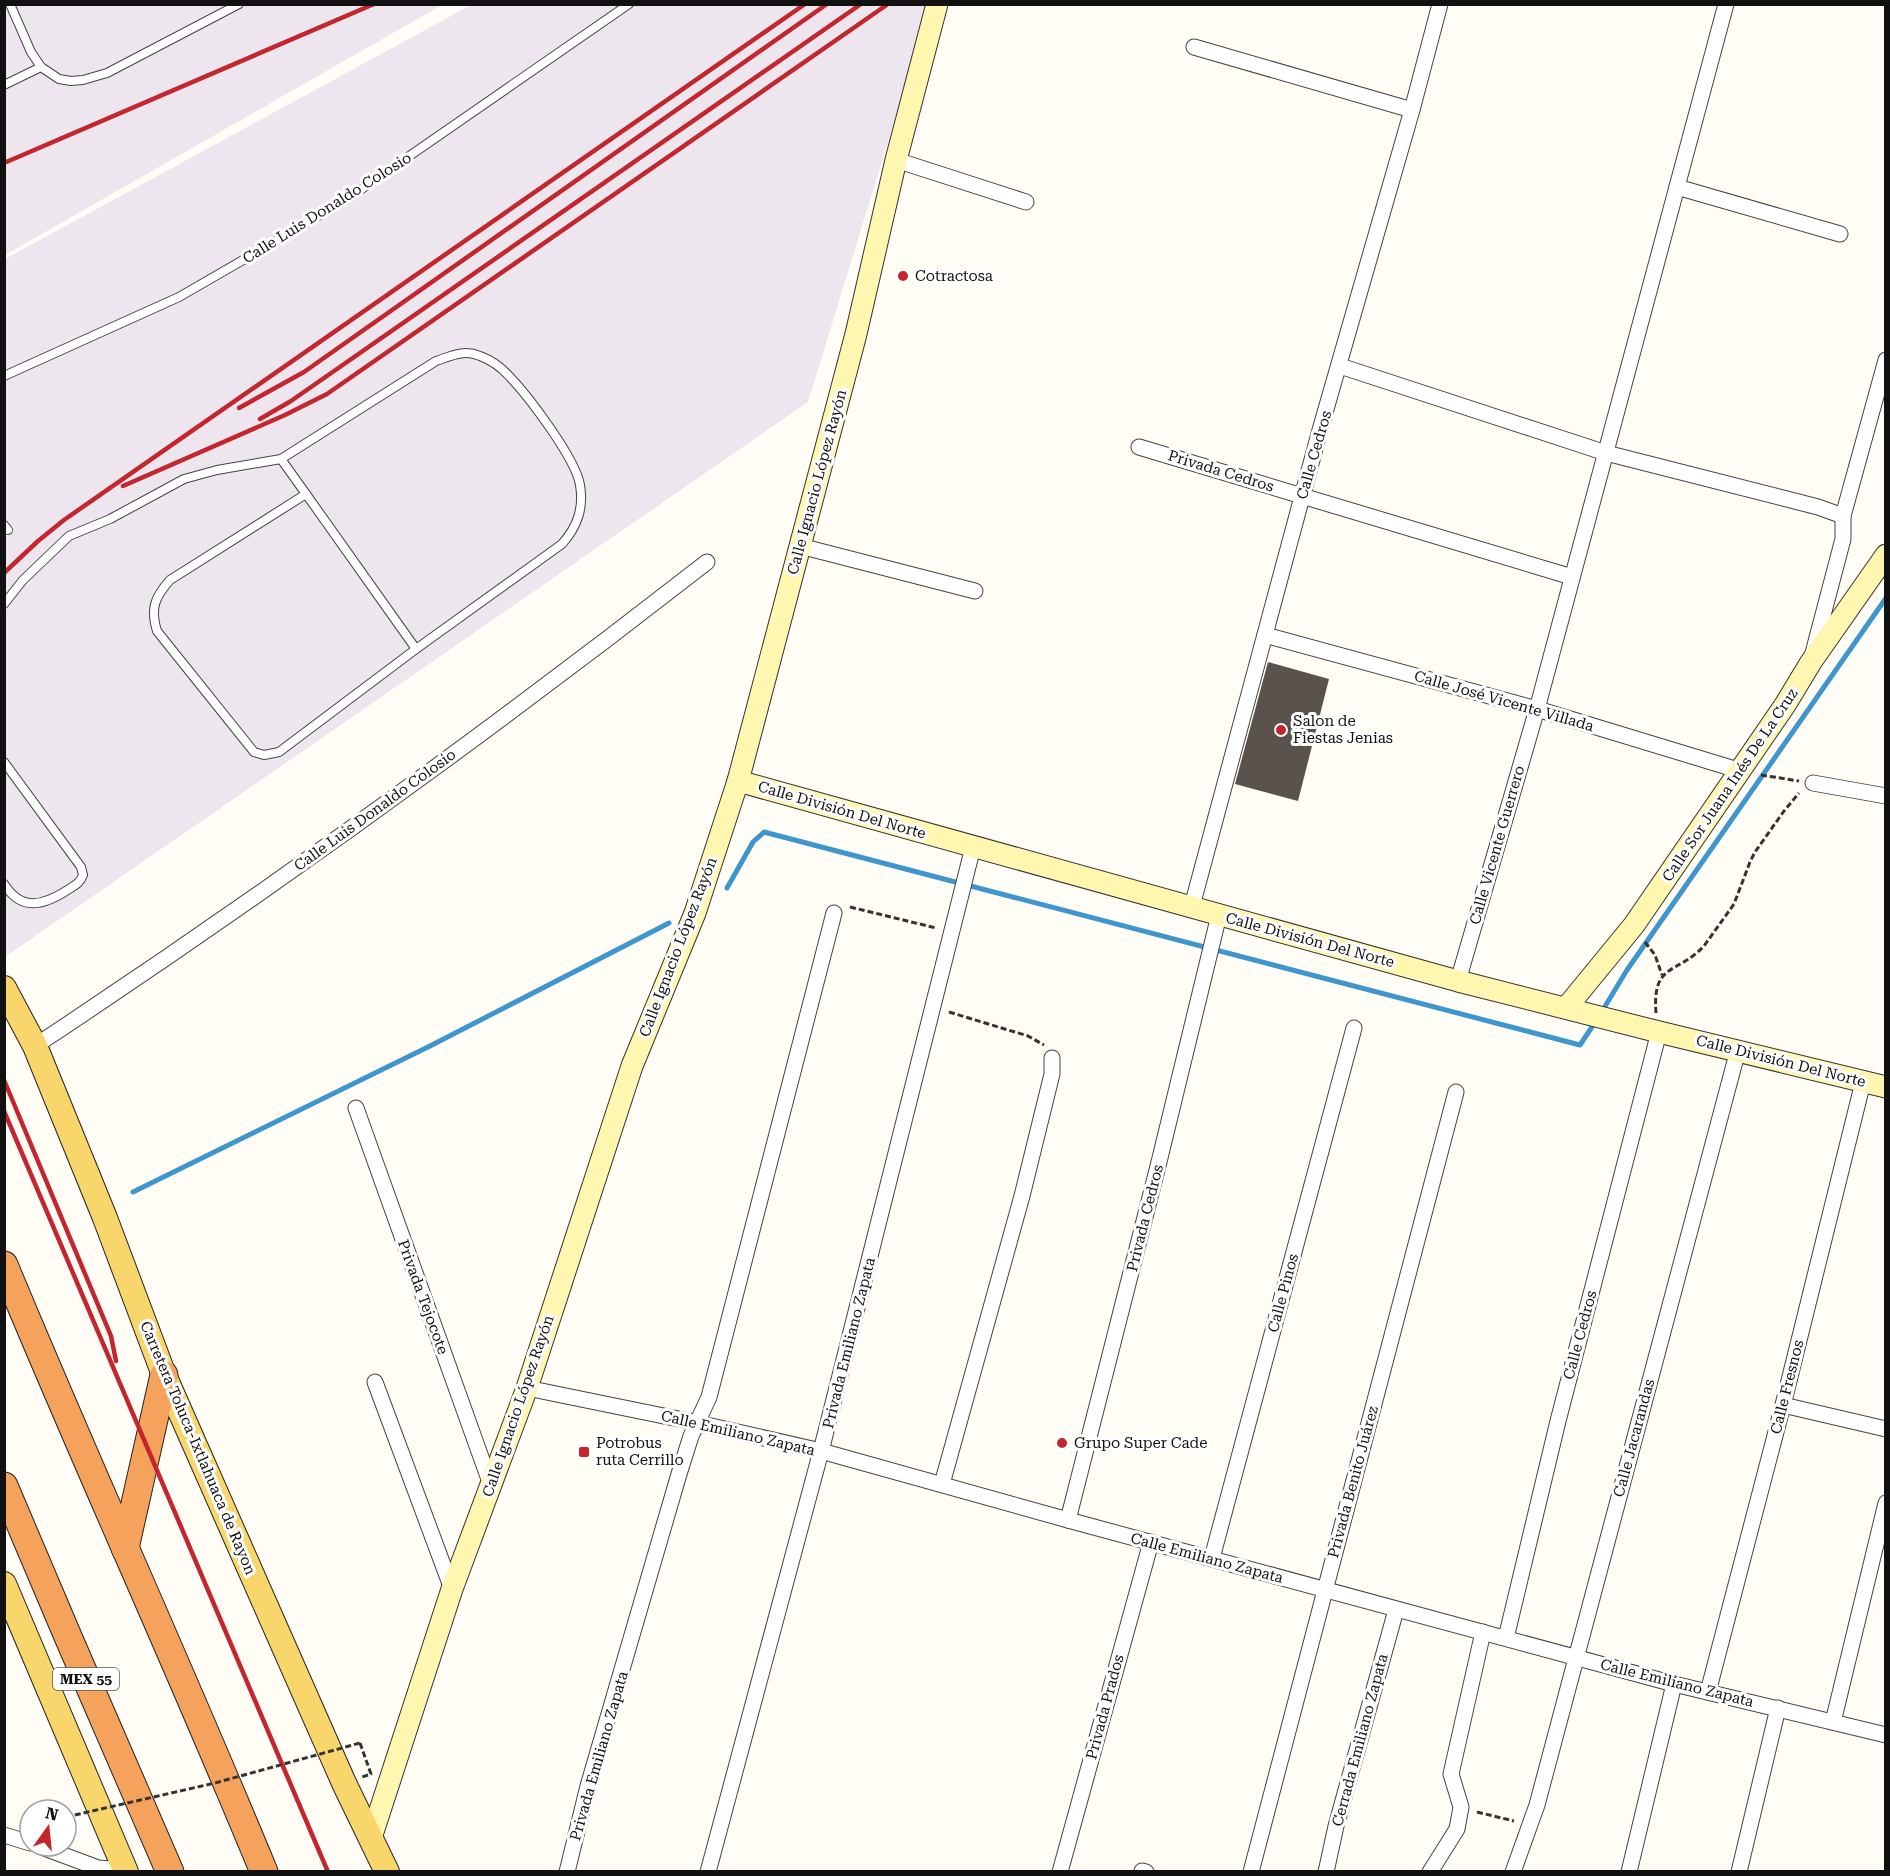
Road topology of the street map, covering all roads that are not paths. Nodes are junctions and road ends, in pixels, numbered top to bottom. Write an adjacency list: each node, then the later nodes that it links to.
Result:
1 (10, 4): 8 (lane)
2 (238, 4): 8 (lane)
3 (629, 4): 17 (lane, Calle Luis Donaldo Colosio)
4 (937, 4): 11 (main road, Calle Ignacio López Rayón)
5 (1440, 4): 10 (street, Calle Cedros)
6 (1726, 4): 12 (street, Calle Vicente Guerrero)
7 (1194, 47): 10 (street)
8 (41, 66): 9 (lane)
9 (4, 85)
10 (1412, 110): 16 (street, Calle Cedros)
11 (896, 160): 13 (street); 24 (main road, Calle Ignacio López Rayón)
12 (1677, 187): 14 (street); 19 (street, Calle Vicente Guerrero)
13 (1026, 202)
14 (1840, 234)
15 (1886, 360): 23 (street)
16 (1340, 366): 19 (street); 22 (street, Calle Cedros)
17 (4, 376)
18 (1139, 447): 22 (street, Privada Cedros)
19 (1606, 453): 23 (street); 27 (street, Calle Vicente Guerrero)
20 (281, 459): 21 (lane); 29 (lane); 31 (lane)
21 (306, 494): 31 (lane); 31 (lane)
22 (1302, 496): 27 (street, Privada Cedros); 30 (street, Calle Cedros)
23 (1843, 516): 32 (street)
24 (800, 546): 28 (street); 36 (main road, Calle Ignacio López Rayón)
25 (1886, 555): 32 (main road, Calle Sor Juana Inés De La Cruz)
26 (707, 562): 49 (street, Calle Luis Donaldo Colosio)
27 (1572, 577): 33 (street, Calle Vicente Guerrero)
28 (975, 591)
29 (4, 604)
30 (1265, 635): 33 (street, Calle José Vicente Villada); 41 (street, Calle Cedros)
31 (416, 649)
32 (1811, 662): 35 (main road, Calle Sor Juana Inés De La Cruz)
33 (1537, 709): 35 (street, Calle José Vicente Villada); 44 (street, Calle Vicente Guerrero)
34 (4, 762): 40 (lane)
35 (1747, 772): 46 (main road, Calle Sor Juana Inés De La Cruz)
36 (738, 781): 39 (main road, Calle División Del Norte); 59 (main road, Calle Ignacio López Rayón)
37 (1813, 783): 38 (street)
38 (1886, 796)
39 (970, 857): 41 (main road, Calle División Del Norte); 63 (street, Privada Emiliano Zapata)
40 (4, 884)
41 (1192, 906): 43 (main road, Calle División Del Norte)
42 (834, 913): 61 (street, Privada Emiliano Zapata)
43 (1217, 922): 44 (main road, Calle División Del Norte); 68 (street, Privada Cedros)
44 (1458, 981): 46 (main road, Calle División Del Norte)
45 (4, 988): 49 (main road, Carretera Toluca-Ixtlahuaca de Rayon)
46 (1576, 1011): 48 (main road, Calle División Del Norte)
47 (1354, 1028): 71 (street, Calle Pinos)
48 (1659, 1032): 50 (main road, Calle División Del Norte); 77 (street, Calle Cedros)
49 (35, 1046): 57 (main road, Carretera Toluca-Ixtlahuaca de Rayon)
50 (1738, 1050): 52 (main road, Calle División Del Norte); 78 (street, Calle Jacarandas)
51 (1052, 1058): 64 (street)
52 (1863, 1082): 53 (main road, Calle División Del Norte); 60 (street, Calle Fresnos)
53 (1886, 1087)
54 (1456, 1092): 73 (street, Privada Benito Juárez)
55 (356, 1108): 65 (street, Privada Tejocote)
56 (4, 1265): 70 (highway)
57 (164, 1375): 70 (highway); 84 (main road, Carretera Toluca-Ixtlahuaca de Rayon)
58 (375, 1382): 74 (street)
59 (527, 1388): 61 (street, Calle Emiliano Zapata); 65 (main road, Calle Ignacio López Rayón)
60 (1782, 1405): 62 (street); 80 (street, Calle Fresnos)
61 (698, 1423): 63 (street, Calle Emiliano Zapata); 91 (street, Privada Emiliano Zapata)
62 (1886, 1429)
63 (821, 1451): 64 (street, Calle Emiliano Zapata); 92 (street, Privada Emiliano Zapata)
64 (942, 1484): 68 (street, Calle Emiliano Zapata)
65 (491, 1485): 74 (main road, Calle Ignacio López Rayón)
66 (4, 1486): 88 (highway, MEX 55)
67 (1886, 1503): 82 (street)
68 (1068, 1520): 69 (street, Calle Emiliano Zapata)
69 (1151, 1542): 71 (street, Calle Emiliano Zapata); 93 (street, Privada Prados)
70 (125, 1548): 89 (highway)
71 (1212, 1558): 73 (street, Calle Emiliano Zapata)
72 (4, 1584): 87 (main road)
73 (1324, 1589): 75 (street, Calle Emiliano Zapata); 94 (street, Privada Benito Juárez)
74 (452, 1590): 84 (main road, Calle Ignacio López Rayón)
75 (1396, 1610): 76 (street, Calle Emiliano Zapata); 95 (street, Cerrada Emiliano Zapata)
76 (1484, 1632): 77 (street, Calle Emiliano Zapata); 96 (street)
77 (1506, 1638): 78 (street, Calle Emiliano Zapata)
78 (1576, 1656): 79 (street, Calle Emiliano Zapata); 97 (street, Calle Jacarandas)
79 (1674, 1684): 80 (street, Calle Emiliano Zapata); 98 (street)
80 (1708, 1692): 81 (street, Calle Emiliano Zapata)
81 (1778, 1708): 82 (street, Calle Emiliano Zapata); 99 (street)
82 (1833, 1722): 83 (street, Calle Emiliano Zapata)
83 (1886, 1735)
84 (371, 1838): 90 (main road, Carretera Toluca-Ixtlahuaca de Rayon)
85 (68, 1858): 86 (street)
86 (98, 1870): 87 (street)
87 (125, 1871)
88 (170, 1872)
89 (264, 1872)
90 (387, 1872)
91 (567, 1872)
92 (708, 1872)
93 (1060, 1872)
94 (1251, 1872)
95 (1326, 1872)
96 (1430, 1872)
97 (1513, 1872)
98 (1629, 1872)
99 (1739, 1872)

